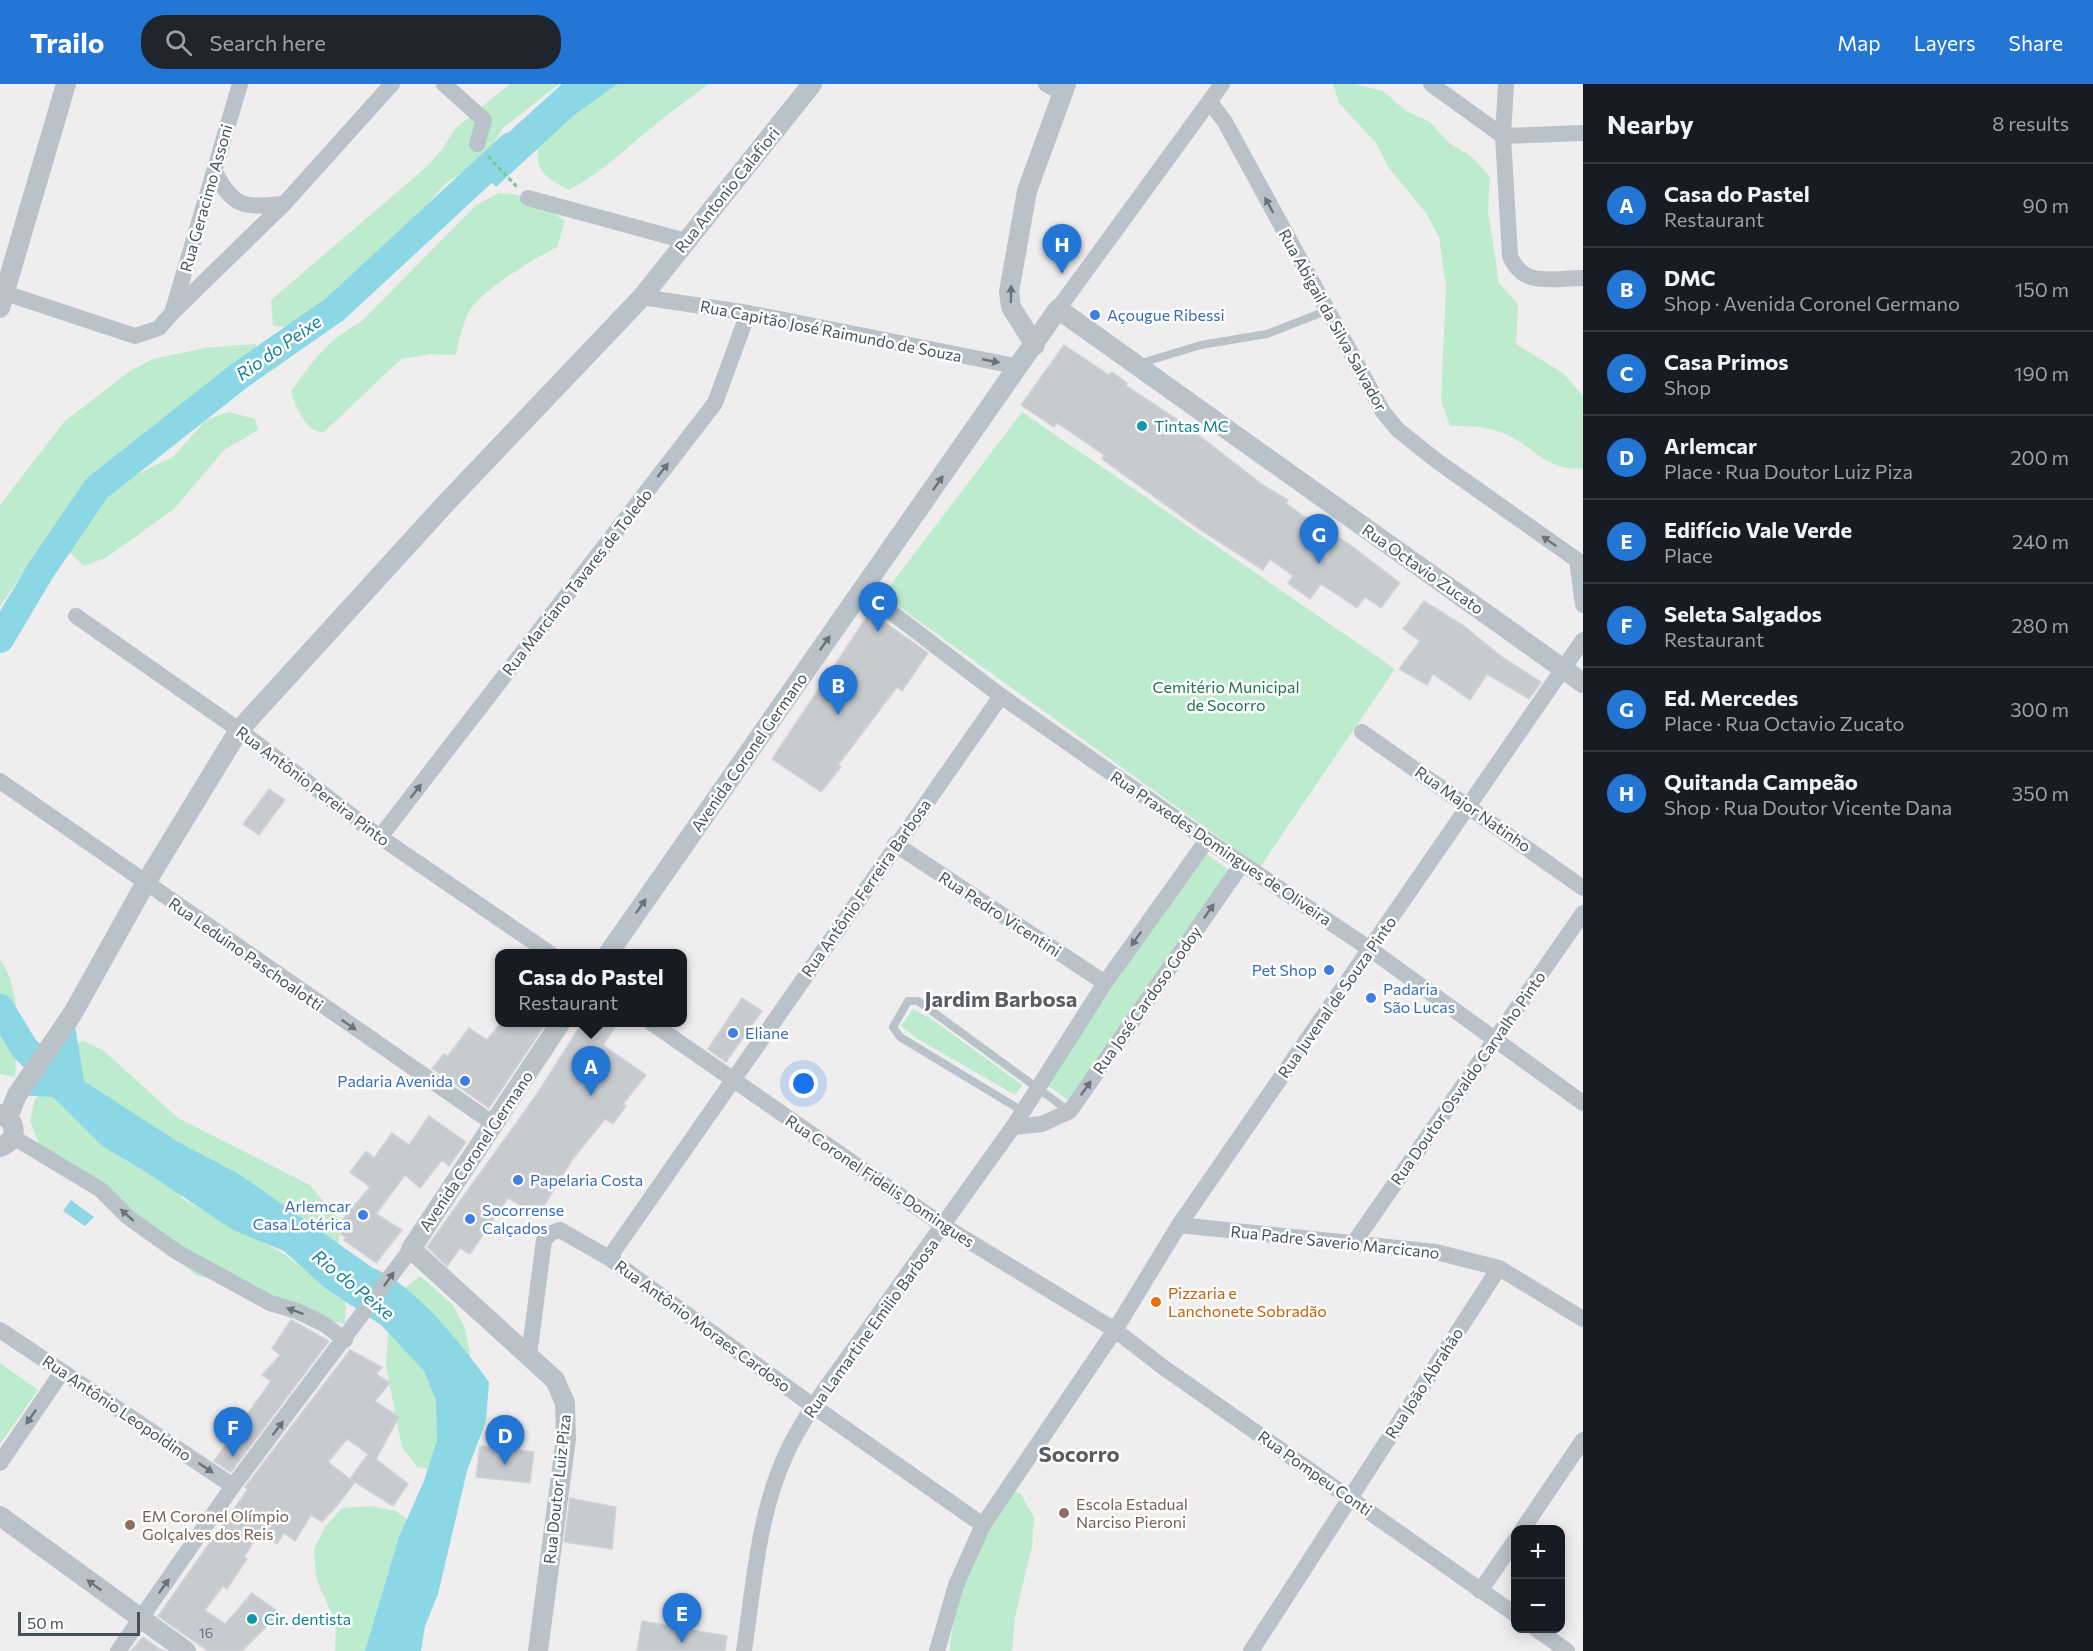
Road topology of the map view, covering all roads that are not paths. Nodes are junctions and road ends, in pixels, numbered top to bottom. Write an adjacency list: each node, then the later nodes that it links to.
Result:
1 (66, 84): 20 (street)
2 (240, 84): 14 (street, Rua Geracimo Assoni)
3 (392, 84): 16 (street)
4 (444, 84): 13 (street)
5 (812, 84): 17 (street, Rua Antonio Calafiori)
6 (1222, 84): 10 (street)
7 (1431, 84): 12 (street)
8 (1506, 84): 12 (street)
9 (1058, 87): 25 (street, one-way to 9)
10 (1210, 102): 21 (street); 22 (street, Rua Abigail da Silva Salvador, one-way to 10)
11 (1583, 133): 12 (street)
12 (1503, 136): 18 (street)
13 (477, 144)
14 (215, 172): 16 (street); 23 (street, Rua Geracimo Assoni)
15 (528, 198): 17 (street)
16 (284, 204): 23 (street)
17 (686, 241): 19 (street, Rua Antonio Calafiori)
18 (1583, 278)
19 (642, 297): 24 (street, Rua Capitão José Raimundo de Souza); 36 (street, Rua Antonio Calafiori)
20 (2, 300): 23 (street)
21 (1058, 309): 25 (street, Avenida Coronel Germano); 26 (street, Rua Octavio Zucato)
22 (1326, 311): 26 (lane); 28 (street, Rua Abigail da Silva Salvador, one-way to 22)
23 (172, 313)
24 (748, 313): 27 (street, Rua Capitão José Raimundo de Souza, one-way to 27); 40 (street, Rua Marciano Tavares de Toledo, one-way to 24)
25 (1035, 345): 27 (street, Avenida Coronel Germano)
26 (1134, 365): 33 (street, Rua Octavio Zucato)
27 (1020, 367): 29 (street, Avenida Coronel Germano, one-way to 27)
28 (1580, 561): 30 (street, Rua Abigail da Silva Salvador)
29 (862, 590): 35 (street, Rua Praxedes Domingues de Oliveira); 48 (street, Avenida Coronel Germano, one-way to 29)
30 (1583, 605)
31 (76, 616): 36 (street, Rua Antônio Pereira Pinto)
32 (1583, 640): 33 (street, Rua Juvenal de Souza Pinto)
33 (1563, 667): 34 (street, Rua Octavio Zucato); 39 (street, Rua Juvenal de Souza Pinto)
34 (1583, 683)
35 (1002, 696): 41 (street, Rua Praxedes Domingues de Oliveira); 42 (street, Rua Antônio Ferreira Barbosa)
36 (239, 730): 40 (street, Rua Antônio Pereira Pinto); 44 (street, Rua Antonio Calafiori)
37 (1362, 732): 39 (street, Rua Major Natinho)
38 (0, 782): 44 (street, Rua Leduino Paschoalotti)
39 (1470, 806): 45 (street, Rua Major Natinho); 49 (street, Rua Juvenal de Souza Pinto)
40 (380, 837): 47 (street, Rua Antônio Pereira Pinto)
41 (1207, 840): 43 (street, Rua Praxedes Domingues de Oliveira); 50 (street, one-way to 50)
42 (896, 844): 50 (street, Rua Pedro Vicentini); 54 (street, Rua Antônio Ferreira Barbosa)
43 (1242, 864): 49 (street, Rua Praxedes Domingues de Oliveira); 58 (street, Rua José Cardoso Godoy, one-way to 43)
44 (146, 884): 59 (street, Rua Antonio Calafiori); 60 (street, Rua Leduino Paschoalotti, one-way to 60)
45 (1583, 888)
46 (1583, 914): 53 (street, Rua Doutor Osvaldo Carvalho Pinto)
47 (544, 949)
48 (611, 949)
49 (1370, 950): 53 (street, Rua Praxedes Domingues de Oliveira); 64 (street, Rua Juvenal de Souza Pinto)
50 (1105, 983): 55 (street)
51 (558, 1027): 60 (street, Avenida Coronel Germano)
52 (656, 1027): 54 (street, Rua Coronel Fidelis Domingues)
53 (1493, 1040): 56 (street, Rua Praxedes Domingues de Oliveira); 66 (street, Rua Doutor Osvaldo Carvalho Pinto)
54 (733, 1081): 65 (street, Rua Coronel Fidelis Domingues); 68 (street, Rua Antônio Ferreira Barbosa)
55 (1037, 1089): 57 (street); 57 (lane); 58 (lane)
56 (1583, 1103)
57 (1022, 1111): 61 (lane); 62 (street, Rua Lamartine Emilio Barbosa)
58 (1070, 1111): 61 (street)
59 (4, 1115): 63 (street)
60 (494, 1124): 67 (street, Avenida Coronel Germano)
61 (1042, 1124): 62 (street)
62 (1013, 1127): 65 (street, Rua Lamartine Emilio Barbosa)
63 (5, 1146): 73 (street, one-way to 63)
64 (1179, 1225): 66 (street, Rua Padre Saverio Marcicano); 72 (street, Rua Juvenal de Souza Pinto)
65 (944, 1226): 72 (street, Rua Coronel Fidelis Domingues); 76 (street, Rua Lamartine Emilio Barbosa)
66 (1353, 1244): 69 (street, Rua Padre Saverio Marcicano)
67 (407, 1254): 73 (street, one-way to 67); 74 (street, Rua Doutor Luiz Piza)
68 (609, 1258): 74 (street, Rua Antônio Moraes Cardoso); 76 (street, Rua Antônio Moraes Cardoso)
69 (1499, 1268): 70 (street, Rua Padre Saverio Marcicano); 80 (street, Rua João Abrahão)
70 (1583, 1319)
71 (0, 1330): 75 (street, Rua Antônio Leopoldino)
72 (1115, 1330): 80 (street, Rua Pompeu Conti); 82 (street, Rua Juvenal de Souza Pinto)
73 (348, 1336): 79 (street, one-way to 73)
74 (530, 1356): 91 (street, Rua Doutor Luiz Piza)
75 (62, 1372): 78 (street, one-way to 78); 79 (street, Rua Antônio Leopoldino, one-way to 79)
76 (813, 1406): 82 (street, Rua Antônio Moraes Cardoso); 92 (street, Rua Lamartine Emilio Barbosa)
77 (1583, 1440): 83 (street)
78 (0, 1462)
79 (233, 1486): 87 (street, one-way to 79)
80 (1350, 1497): 85 (street, Rua Pompeu Conti); 94 (street, Rua João Abrahão)
81 (0, 1516): 87 (street, one-way to 81)
82 (984, 1525): 93 (street, Rua Juvenal de Souza Pinto)
83 (1525, 1525)
84 (1511, 1545): 85 (street)
85 (1480, 1590): 86 (street, Rua Pompeu Conti)
86 (1511, 1612)
87 (141, 1620): 89 (street); 90 (street)
88 (1541, 1633): 95 (street)
89 (118, 1651)
90 (186, 1651)
91 (538, 1651)
92 (744, 1651)
93 (938, 1651)
94 (1251, 1651)
95 (1567, 1651)

